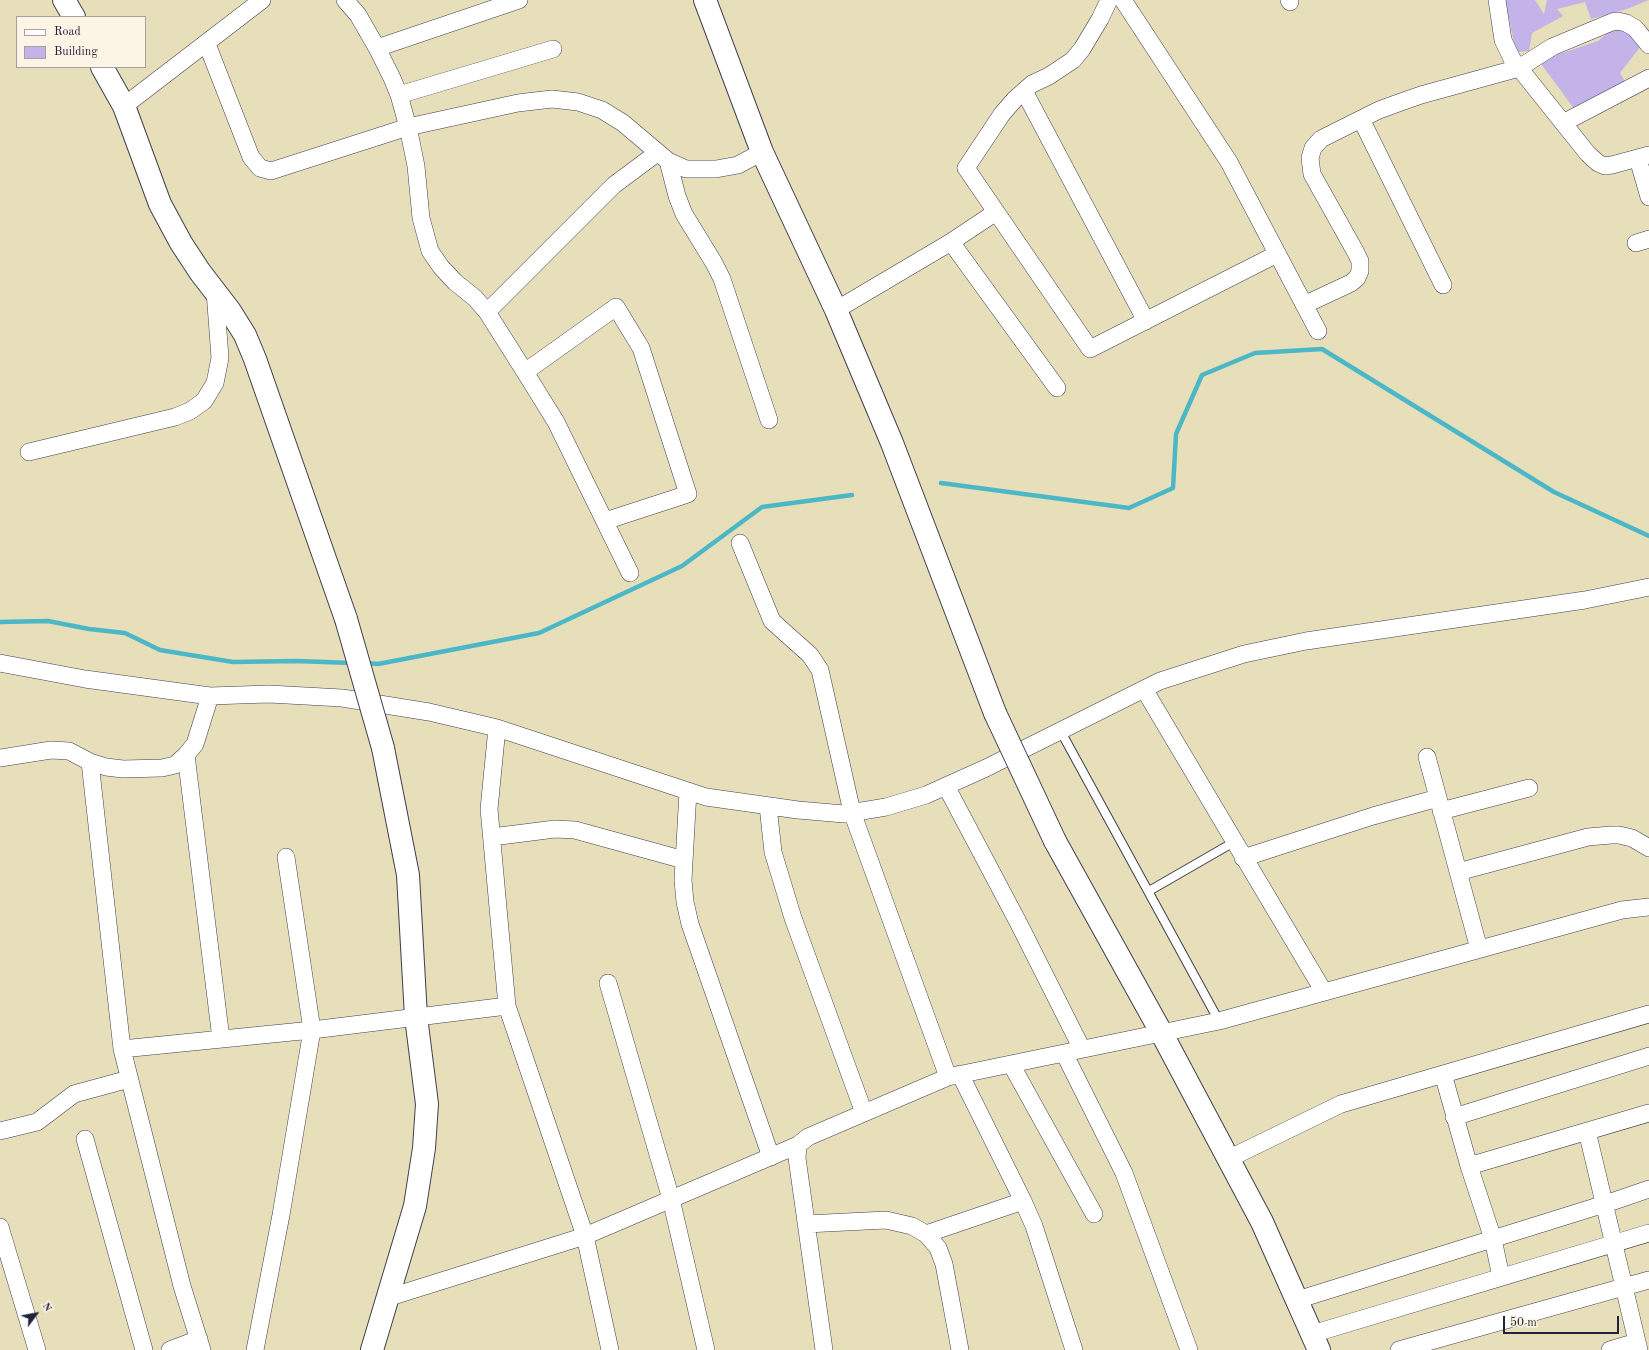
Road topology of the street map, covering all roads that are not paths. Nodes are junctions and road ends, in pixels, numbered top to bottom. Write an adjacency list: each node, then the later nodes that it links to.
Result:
1 (64, 0): 9 (street)
2 (262, 0): 10 (street)
3 (345, 0): 12 (street)
4 (519, 0): 12 (street)
5 (705, 0): 23 (street)
6 (1108, 0): 17 (street)
7 (1123, 0): 29 (street)
8 (1496, 0): 15 (street)
9 (73, 16)
10 (207, 44): 19 (street); 22 (street)
11 (1649, 45): 15 (street)
12 (377, 48): 18 (street)
13 (553, 49): 18 (street)
14 (103, 68): 19 (street)
15 (1519, 68): 20 (street); 21 (street)
16 (1649, 78): 21 (street)
17 (1024, 91): 27 (street); 35 (street)
18 (399, 95): 22 (street)
19 (124, 106): 31 (street)
20 (1361, 119): 30 (street); 32 (street)
21 (1563, 123): 25 (street)
22 (408, 127): 24 (street); 34 (street)
23 (762, 152): 24 (street); 33 (street)
24 (662, 157): 34 (street); 39 (street)
25 (1644, 157): 26 (street)
26 (1649, 197)
27 (996, 212): 28 (street); 35 (street)
28 (951, 242): 33 (street); 38 (street)
29 (1277, 254): 32 (street); 35 (street)
30 (1443, 285)
31 (215, 291): 40 (street); 74 (street, bridge)
32 (1304, 305): 36 (street)
33 (836, 310): 77 (street, bridge)
34 (487, 312): 37 (street)
35 (1146, 320)
36 (1318, 331)
37 (526, 372): 41 (street); 41 (street)
38 (1057, 388)
39 (769, 420)
40 (29, 452)
41 (605, 521): 43 (street)
42 (740, 543): 59 (street)
43 (630, 573)
44 (1649, 587): 46 (street)
45 (0, 663): 47 (street)
46 (1144, 689): 49 (street); 61 (street)
47 (210, 696): 48 (street); 50 (street)
48 (497, 728): 56 (street); 60 (street)
49 (1060, 730): 54 (street); 67 (lane)
50 (186, 755): 53 (street); 78 (street)
51 (1427, 757): 57 (street)
52 (0, 758): 53 (street)
53 (90, 762): 79 (street)
54 (946, 786): 59 (street); 80 (street)
55 (1529, 788): 57 (street)
56 (688, 791): 58 (street); 65 (street)
57 (1440, 805): 64 (street); 66 (street)
58 (768, 806): 59 (street); 87 (street)
59 (852, 812): 85 (street)
60 (492, 838): 65 (street); 72 (street)
61 (1234, 842): 64 (street); 67 (lane)
62 (1649, 848): 66 (street)
63 (286, 857): 76 (street)
64 (1243, 858): 71 (street)
65 (684, 860): 94 (street)
66 (1458, 872): 69 (street)
67 (1149, 892): 75 (lane)
68 (1649, 907): 69 (street)
69 (1479, 949): 71 (street)
70 (608, 983): 98 (street)
71 (1324, 992): 75 (street)
72 (507, 1006): 74 (street); 106 (street)
73 (1649, 1014): 84 (street)
74 (416, 1017): 76 (street); 112 (street)
75 (1219, 1021): 77 (street)
76 (312, 1030): 78 (street); 120 (street)
77 (1161, 1032): 80 (street); 95 (street)
78 (221, 1039): 79 (street)
79 (122, 1049): 86 (street)
80 (1082, 1049): 81 (street)
81 (1064, 1053): 83 (street); 127 (street)
82 (1649, 1056): 89 (street)
83 (1011, 1064): 85 (street); 101 (street)
84 (1443, 1074): 89 (street); 95 (street)
85 (954, 1076): 87 (street); 99 (street)
86 (129, 1079): 90 (street); 115 (street)
87 (864, 1113): 93 (street)
88 (1649, 1113): 91 (street)
89 (1454, 1117): 96 (street)
90 (0, 1131)
91 (1588, 1131): 96 (street); 100 (street)
92 (85, 1139): 118 (street)
93 (798, 1145): 94 (street); 102 (street)
94 (771, 1157): 98 (street)
95 (1228, 1159): 113 (street)
96 (1469, 1166): 107 (street)
97 (1649, 1189): 100 (street)
98 (672, 1199): 106 (street); 123 (street)
99 (1024, 1201): 105 (street); 126 (street)
100 (1604, 1204): 107 (street); 108 (street)
101 (1094, 1214)
102 (806, 1224): 105 (street); 124 (street)
103 (0, 1227): 117 (street)
104 (1649, 1233): 108 (street)
105 (926, 1234): 125 (street)
106 (585, 1236): 112 (street); 122 (street)
107 (1493, 1239): 109 (street); 113 (street)
108 (1614, 1242): 109 (street); 111 (street)
109 (1501, 1276): 114 (street)
110 (1649, 1280): 111 (street)
111 (1624, 1286): 116 (street); 128 (street)
112 (387, 1298): 121 (street)
113 (1297, 1300): 114 (street)
114 (1316, 1342)
115 (200, 1344): 119 (street)
116 (1638, 1346): 129 (street)
117 (37, 1350)
118 (144, 1350)
119 (170, 1350)
120 (255, 1350)
121 (372, 1350)
122 (610, 1350)
123 (706, 1350)
124 (824, 1350)
125 (960, 1350)
126 (1074, 1350)
127 (1189, 1350)
128 (1399, 1350)
129 (1610, 1350)

